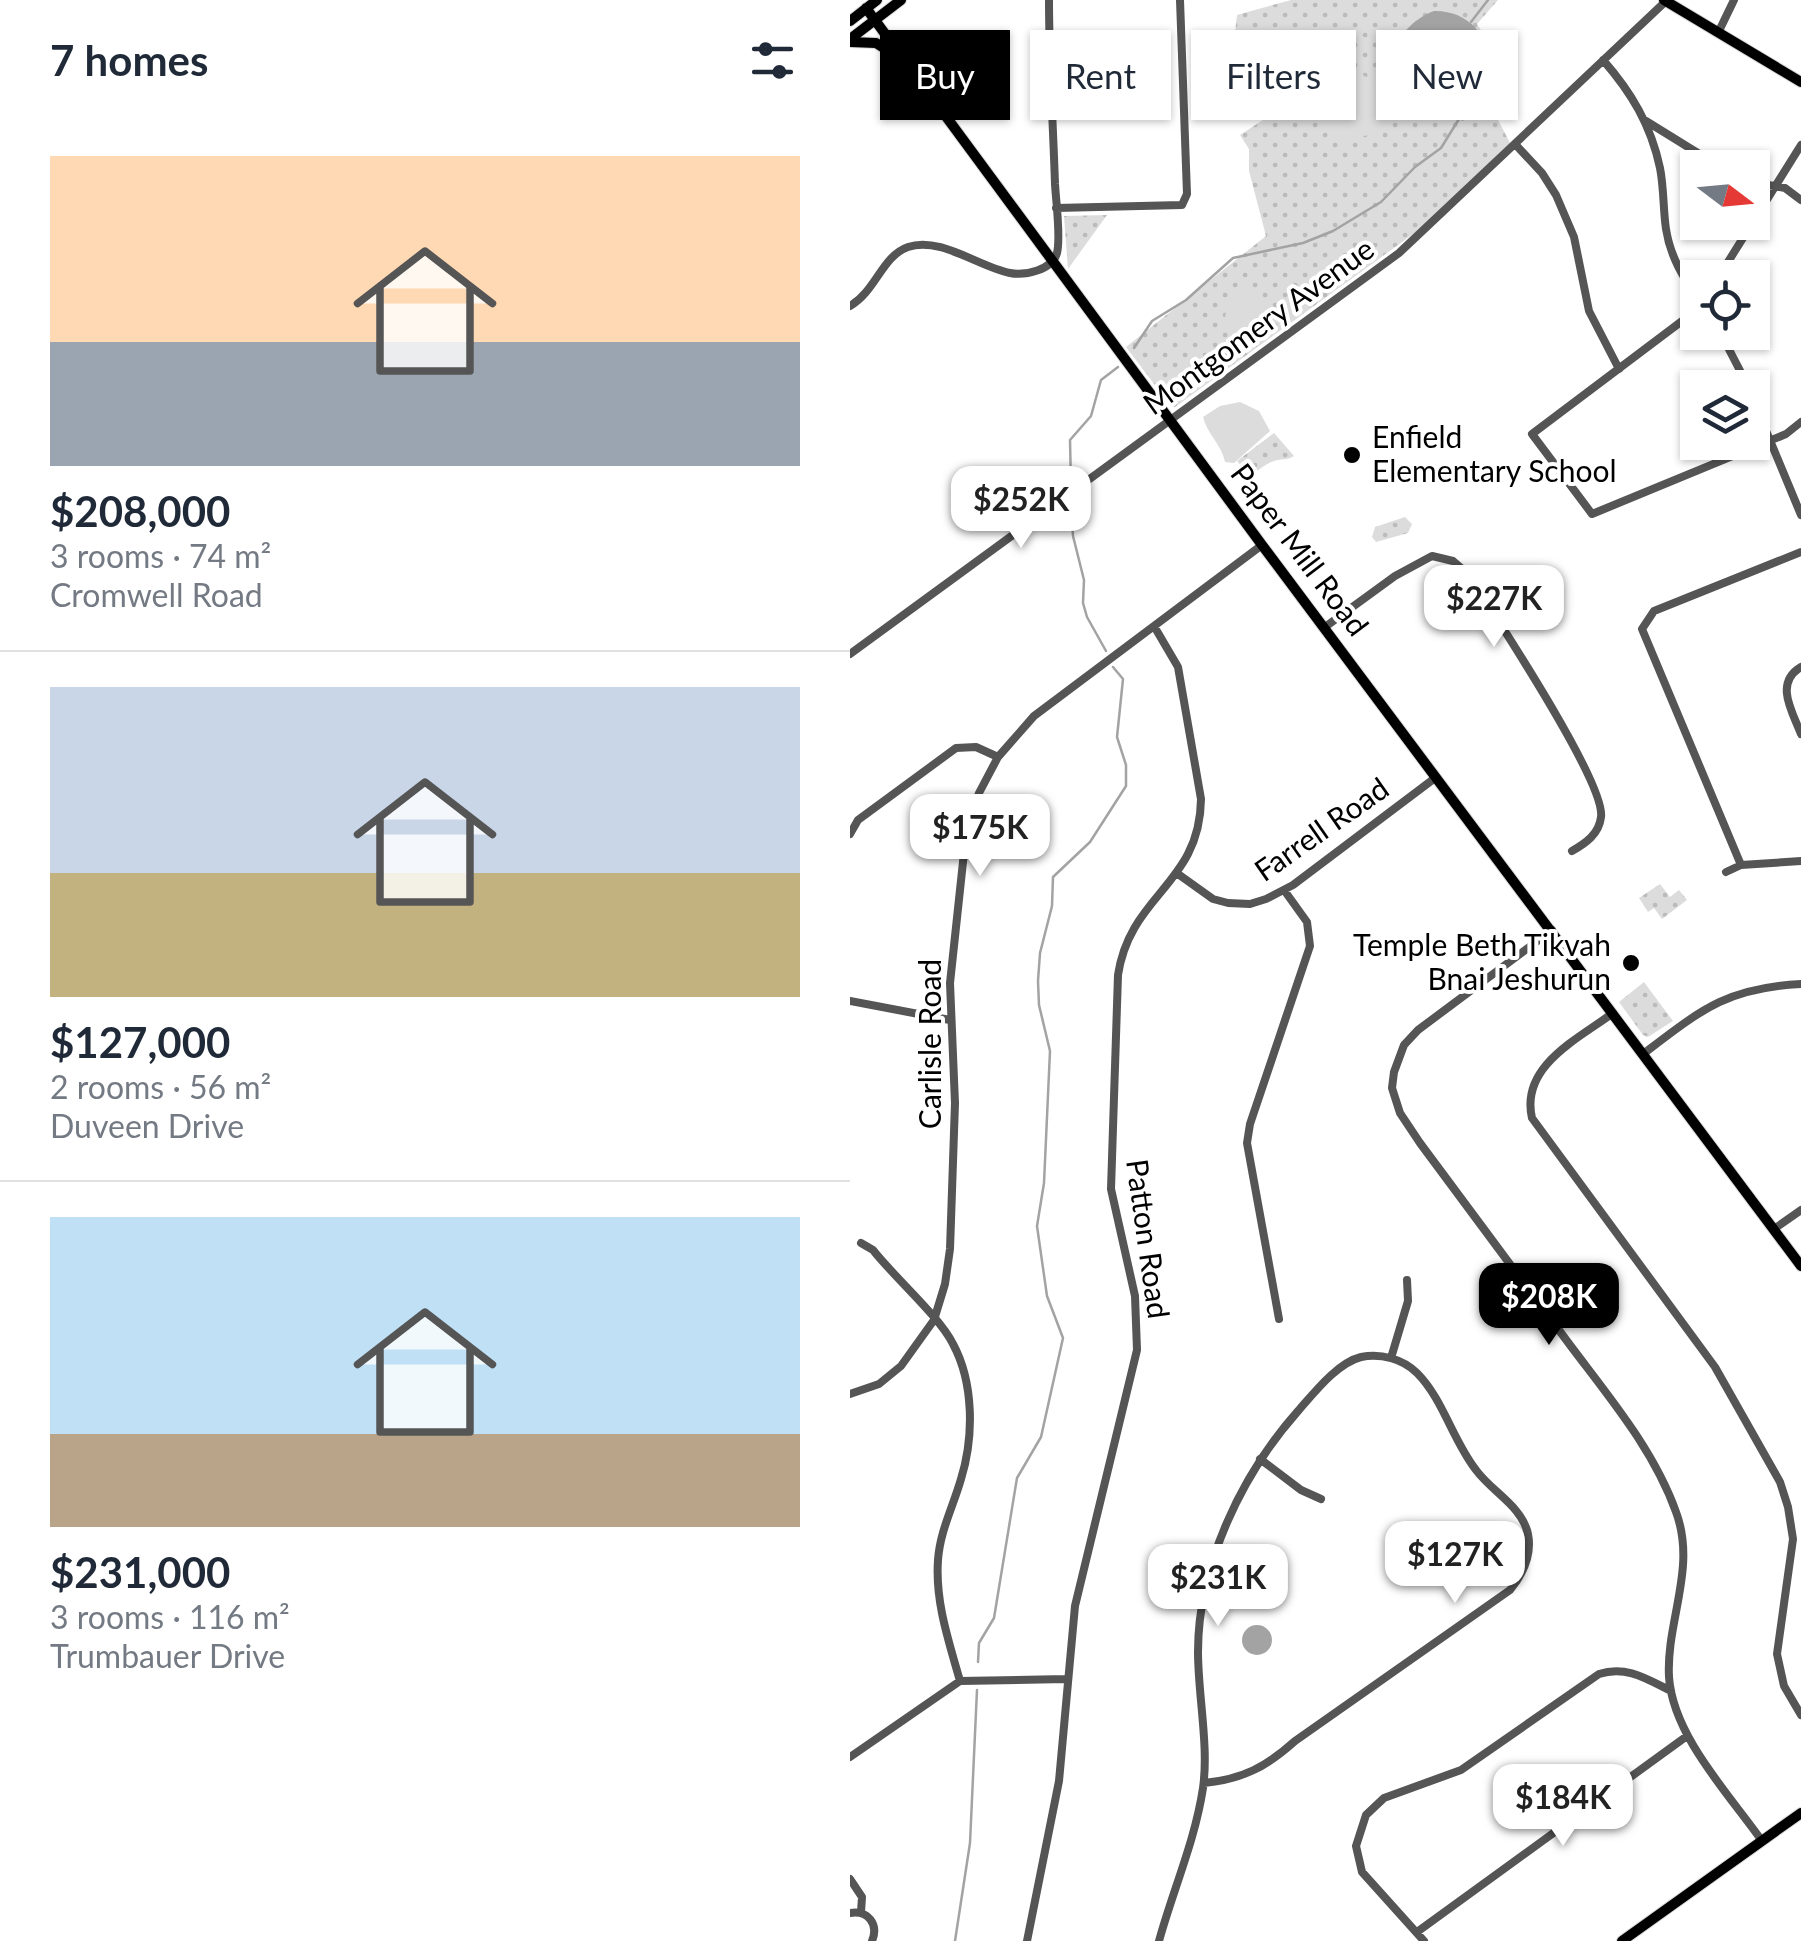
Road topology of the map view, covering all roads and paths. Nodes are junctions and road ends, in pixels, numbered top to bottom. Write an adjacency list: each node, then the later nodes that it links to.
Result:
1 (877, 0): 7 (main road)
2 (901, 0): 8 (main road)
3 (1049, 0): 24 (street)
4 (1180, 0): 24 (street)
5 (1734, 0): 11 (street)
6 (1665, 1): 11 (main road); 14 (street, Montgomery Avenue)
7 (864, 3): 8 (main road, Paper Mill Road); 9 (main road)
8 (874, 19): 10 (main road, Paper Mill Road); 12 (main road)
9 (850, 21)
10 (882, 30)
11 (1719, 31): 15 (main road)
12 (850, 41): 13 (main road)
13 (880, 46)
14 (1603, 60): 17 (street); 18 (street, Montgomery Avenue)
15 (1801, 82)
16 (949, 120): 25 (main road, Paper Mill Road)
17 (1646, 121): 20 (street); 27 (street)
18 (1516, 144): 30 (street); 31 (street, Montgomery Avenue)
19 (1801, 145): 22 (street)
20 (1693, 150)
21 (1770, 184): 22 (street)
22 (1776, 185): 23 (street); 26 (street)
23 (1801, 200)
24 (1056, 208): 25 (street)
25 (1053, 260): 28 (street); 31 (main road, Paper Mill Road)
26 (1729, 260)
27 (1680, 272)
28 (850, 306)
29 (1680, 322): 30 (street)
30 (1619, 368): 35 (street)
31 (1172, 420): 37 (main road, Paper Mill Road); 41 (street, Montgomery Avenue)
32 (1801, 422): 33 (street)
33 (1770, 440)
34 (1770, 442): 36 (street)
35 (1721, 460)
36 (1801, 515)
37 (1262, 546): 39 (street, Carlisle Road); 40 (main road, Paper Mill Road)
38 (1801, 552): 49 (street)
39 (1154, 626): 44 (street, Carlisle Road); 51 (street, Patton Road)
40 (1325, 626): 45 (main road, Paper Mill Road); 47 (street)
41 (850, 654)
42 (1801, 667): 43 (street)
43 (1801, 734)
44 (998, 757): 46 (street); 57 (street, Carlisle Road)
45 (1435, 778): 52 (street, Farrell Road); 53 (main road, Paper Mill Road)
46 (850, 834)
47 (1572, 851)
48 (1801, 861): 49 (street)
49 (1741, 865): 50 (street)
50 (1726, 872)
51 (1178, 874): 52 (street, Farrell Road); 70 (street, Patton Road)
52 (1284, 890): 64 (street)
53 (1552, 930): 56 (main road, Paper Mill Road); 72 (street)
54 (1801, 984): 58 (street)
55 (850, 1001): 57 (street)
56 (1613, 1013): 58 (main road, Paper Mill Road); 73 (street)
57 (950, 1020): 65 (street, Carlisle Road)
58 (1643, 1054): 60 (main road, Paper Mill Road)
59 (1801, 1210): 60 (street)
60 (1774, 1229): 62 (main road, Paper Mill Road)
61 (861, 1243): 65 (street)
62 (1801, 1266)
63 (1407, 1280): 66 (street)
64 (1279, 1319)
65 (934, 1320): 67 (street, Carlisle Road); 71 (street)
66 (1391, 1358): 68 (street); 76 (street)
67 (850, 1394)
68 (1260, 1458): 69 (street); 76 (street)
69 (1321, 1499)
70 (1066, 1678): 71 (street); 84 (street, Patton Road)
71 (960, 1681): 75 (street)
72 (1671, 1690): 74 (street); 82 (street)
73 (1801, 1715)
74 (1687, 1736): 78 (street); 82 (street)
75 (850, 1757)
76 (1204, 1784): 85 (street)
77 (1801, 1813): 78 (main road)
78 (1762, 1841): 87 (main road)
79 (850, 1878): 81 (street)
80 (850, 1912): 81 (street)
81 (861, 1912): 83 (street)
82 (1417, 1932): 86 (street)
83 (872, 1941)
84 (1027, 1941)
85 (1159, 1941)
86 (1424, 1941)
87 (1622, 1941)

